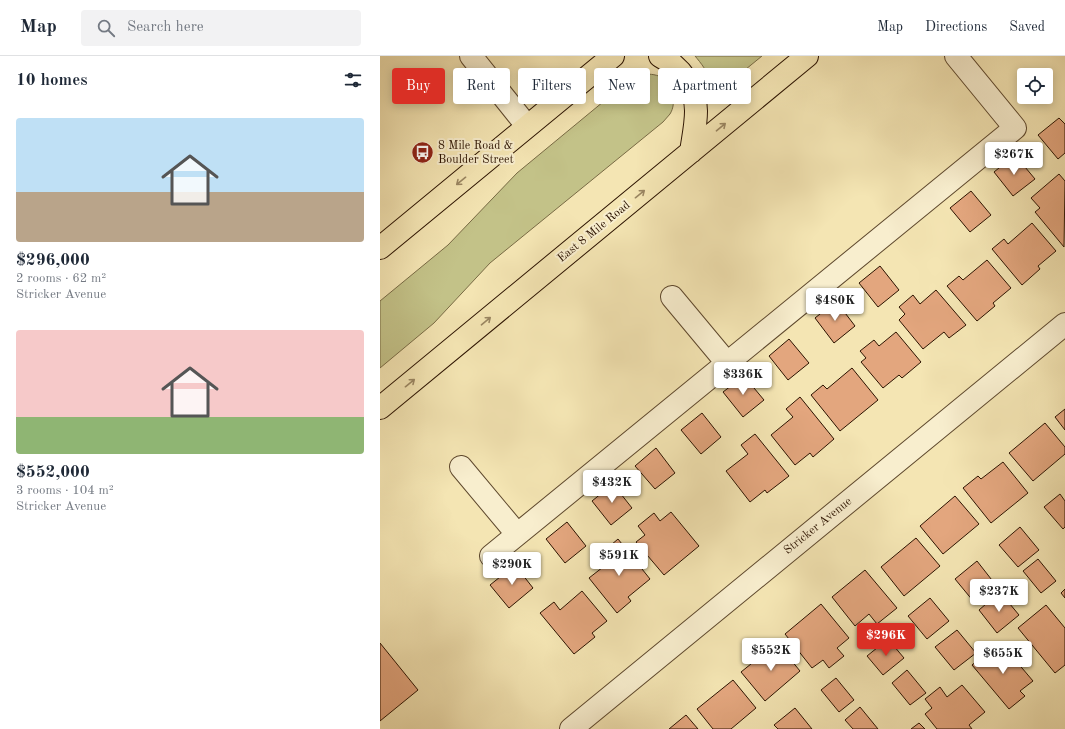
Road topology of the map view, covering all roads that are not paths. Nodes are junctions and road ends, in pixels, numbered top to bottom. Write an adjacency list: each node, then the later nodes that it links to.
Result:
1 (472, 56): 6 (street)
2 (613, 56): 6 (highway)
3 (660, 56): 7 (highway)
4 (807, 56): 7 (highway, East 8 Mile Road, one-way to 4)
5 (956, 56): 11 (street)
6 (527, 126): 8 (highway, one-way to 8)
7 (691, 152): 12 (highway, East 8 Mile Road, one-way to 7)
8 (380, 248)
9 (672, 297): 11 (street)
10 (1065, 324): 16 (street, Stricker Avenue)
11 (727, 363): 14 (street)
12 (380, 408)
13 (461, 467): 14 (street)
14 (517, 534): 15 (street)
15 (491, 556)
16 (573, 728)

